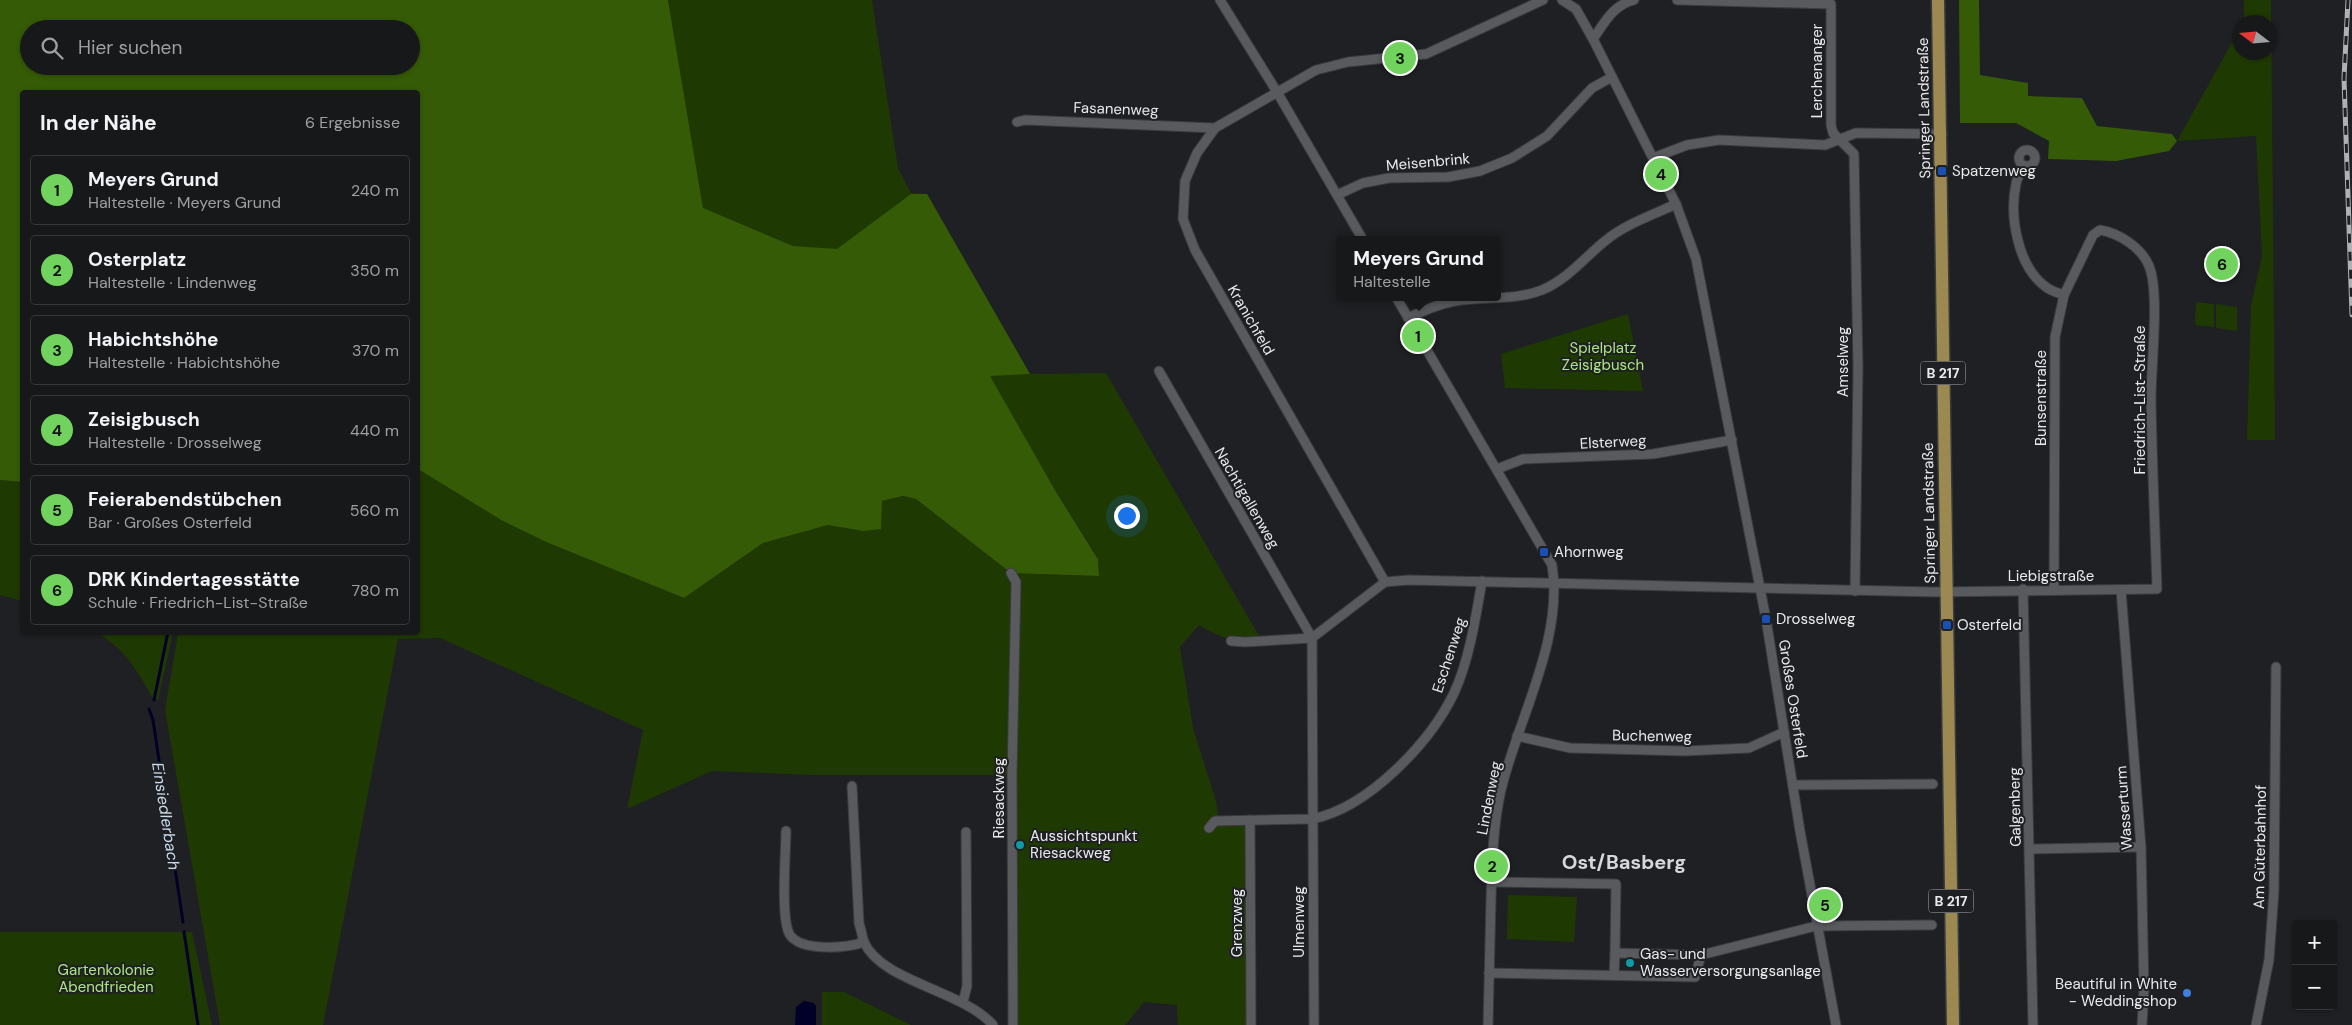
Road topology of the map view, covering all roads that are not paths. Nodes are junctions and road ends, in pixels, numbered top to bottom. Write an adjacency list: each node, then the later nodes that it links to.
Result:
1 (1220, 0): 9 (street)
2 (1543, 0): 9 (street, Kranichfeld)
3 (1562, 0): 7 (street)
4 (1634, 0): 7 (street)
5 (1676, 0): 13 (street, Lerchenanger)
6 (1938, 0): 12 (main road, Springer Landstraße / B 217)
7 (1593, 39): 8 (street)
8 (1612, 77): 14 (street); 16 (street, Meisenbrink)
9 (1278, 92): 11 (street, Kranichfeld); 16 (street)
10 (1017, 122): 11 (street, Fasanenweg)
11 (1215, 128): 30 (street, Kranichfeld)
12 (1942, 134): 13 (street); 36 (main road, Springer Landstraße / B 217)
13 (1840, 140): 14 (street); 38 (street, Amselweg)
14 (1653, 158): 17 (street)
15 (2023, 166): 20 (street)
16 (1337, 195): 19 (street)
17 (1676, 204): 21 (street); 26 (street)
18 (2110, 231): 20 (street, Bunsenstraße); 35 (street, Friedrich-List-Straße)
19 (1361, 236)
20 (2064, 295): 34 (street, Bunsenstraße)
21 (1501, 299)
22 (1398, 301): 24 (street, Lindenweg)
23 (1455, 301): 24 (street)
24 (1408, 318): 27 (street, Lindenweg)
25 (1159, 371): 39 (street, Nachtigallenweg)
26 (1732, 440): 27 (street, Elsterweg); 32 (street)
27 (1497, 469): 31 (street, Lindenweg)
28 (1011, 573): 64 (street, Riesackweg)
29 (1482, 581): 30 (street); 31 (street); 47 (street, Eschenweg)
30 (1385, 582): 39 (street)
31 (1554, 583): 32 (street); 43 (street, Lindenweg)
32 (1759, 589): 38 (street); 42 (street, Großes Osterfeld)
33 (2023, 589): 34 (street, Liebigstraße); 36 (street, Liebigstraße); 53 (street, Galgenberg)
34 (2054, 589): 37 (street, Liebigstraße)
35 (2156, 589): 37 (street, Liebigstraße)
36 (1946, 590): 38 (street); 69 (main road, Springer Landstraße / B 217)
37 (2121, 590): 52 (street, Wasserturm)
38 (1855, 591)
39 (1312, 638): 40 (street); 47 (street, Ulmenweg)
40 (1231, 641)
41 (2276, 667): 72 (street, Am Güterbahnhof)
42 (1784, 732): 43 (street, Buchenweg); 45 (street, Großes Osterfeld)
43 (1517, 736): 54 (street, Lindenweg)
44 (1933, 784): 45 (street)
45 (1793, 785): 56 (street, Großes Osterfeld)
46 (852, 786): 57 (street)
47 (1312, 819): 48 (street); 66 (street, Ulmenweg)
48 (1250, 820): 49 (street); 65 (street, Grenzweg)
49 (1209, 828)
50 (786, 831): 57 (street)
51 (966, 832): 62 (street)
52 (2141, 847): 53 (street); 71 (street, Wasserturm)
53 (2030, 849): 70 (street, Galgenberg)
54 (1492, 882): 58 (street); 60 (street, Lindenweg)
55 (1932, 925): 56 (street)
56 (1816, 926): 59 (street); 68 (street, Großes Osterfeld)
57 (864, 942): 62 (street)
58 (1615, 953): 59 (street); 61 (street)
59 (1701, 955): 61 (street)
60 (1489, 972): 61 (street); 67 (street, Lindenweg)
61 (1614, 975)
62 (963, 1002): 63 (street)
63 (993, 1025)
64 (1013, 1025)
65 (1251, 1025)
66 (1314, 1025)
67 (1488, 1025)
68 (1836, 1025)
69 (1953, 1025)
70 (2033, 1025)
71 (2142, 1025)
72 (2256, 1025)

